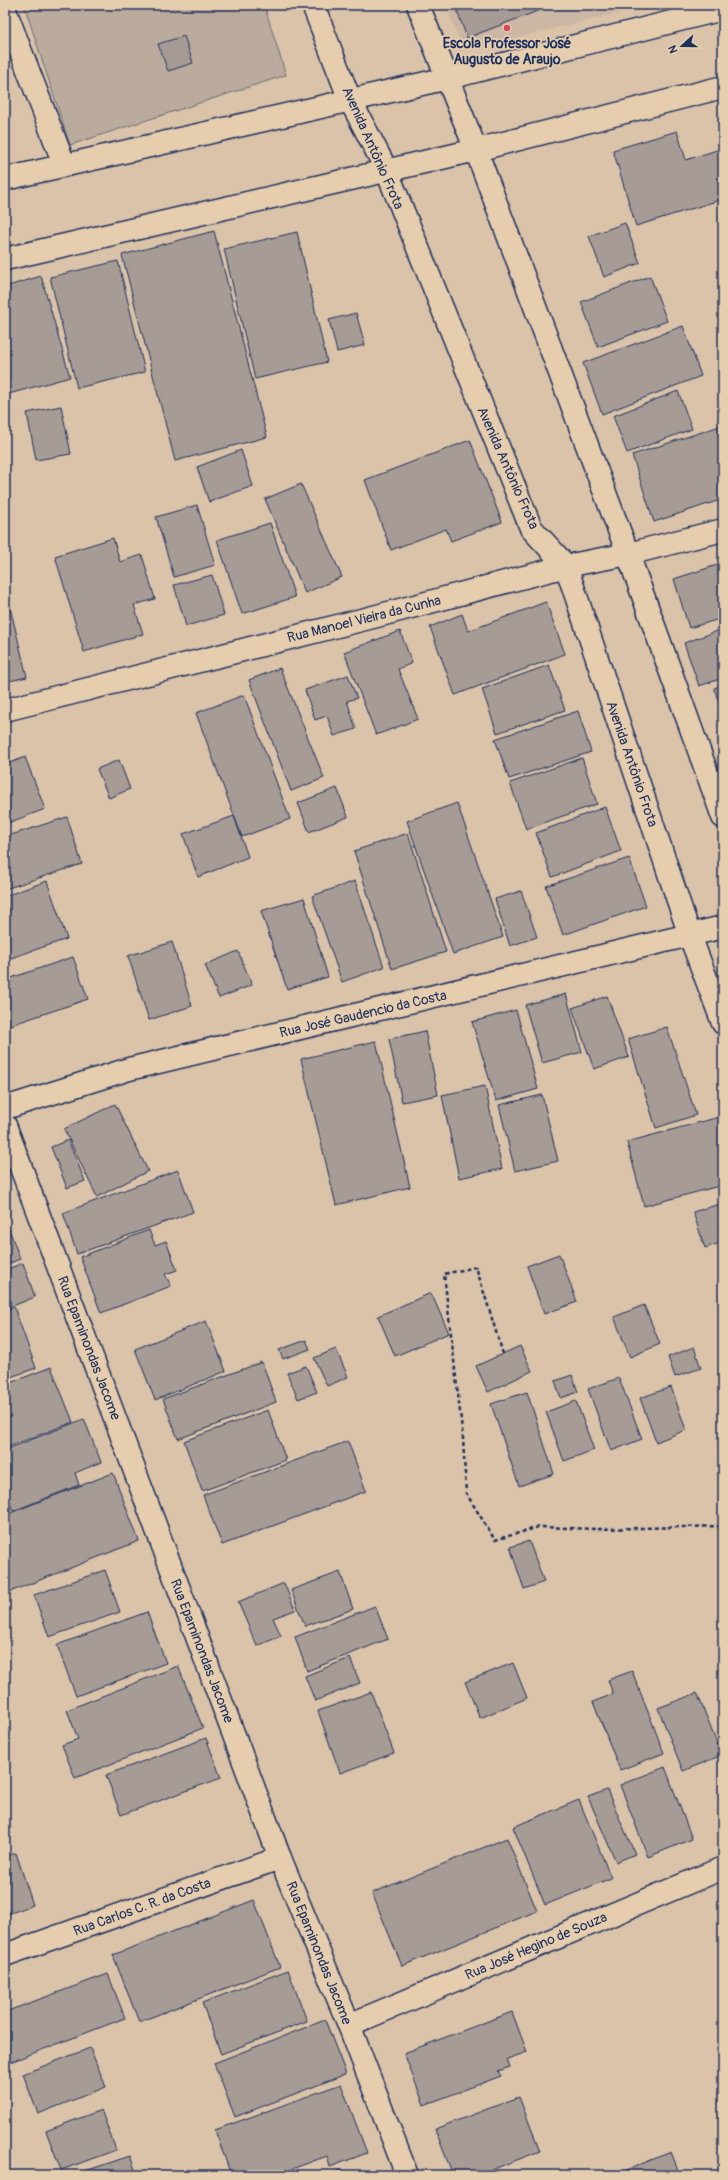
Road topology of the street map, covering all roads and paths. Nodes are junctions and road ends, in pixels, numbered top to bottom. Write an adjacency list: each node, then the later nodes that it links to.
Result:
1 (313, 5): 7 (street, Avenida Antônio Frota)
2 (418, 5): 5 (street)
3 (723, 9): 5 (street)
4 (5, 10): 9 (street)
5 (448, 78): 7 (street); 8 (street)
6 (723, 87): 8 (street)
7 (350, 100): 9 (street); 10 (street, Avenida Antônio Frota)
8 (476, 150): 10 (street); 14 (street)
9 (64, 164): 11 (street)
10 (386, 169): 12 (street); 15 (street, Avenida Antônio Frota)
11 (5, 179)
12 (5, 258)
13 (723, 530): 14 (street, Rua Manoel Vieira da Cunha)
14 (628, 554): 15 (street, Rua Manoel Vieira da Cunha); 17 (street)
15 (566, 566): 16 (street, Rua Manoel Vieira da Cunha); 19 (street, Avenida Antônio Frota)
16 (5, 710)
17 (723, 817)
18 (723, 927): 19 (street, Rua José Gaudencio da Costa)
19 (690, 936): 20 (street, Avenida Antônio Frota); 21 (street, Rua José Gaudencio da Costa)
20 (723, 1023)
21 (5, 1108)
22 (5, 1125): 25 (street, Rua Epaminondas Jacome)
23 (503, 1354): 24 (path)
24 (723, 1526)
25 (280, 1858): 27 (street, Rua Carlos C. R. da Costa); 28 (street, Rua Epaminondas Jacome)
26 (723, 1868): 28 (street, Rua José Hegino de Souza)
27 (5, 1955)
28 (349, 2025): 29 (street, Rua Epaminondas Jacome)
29 (407, 2175)

